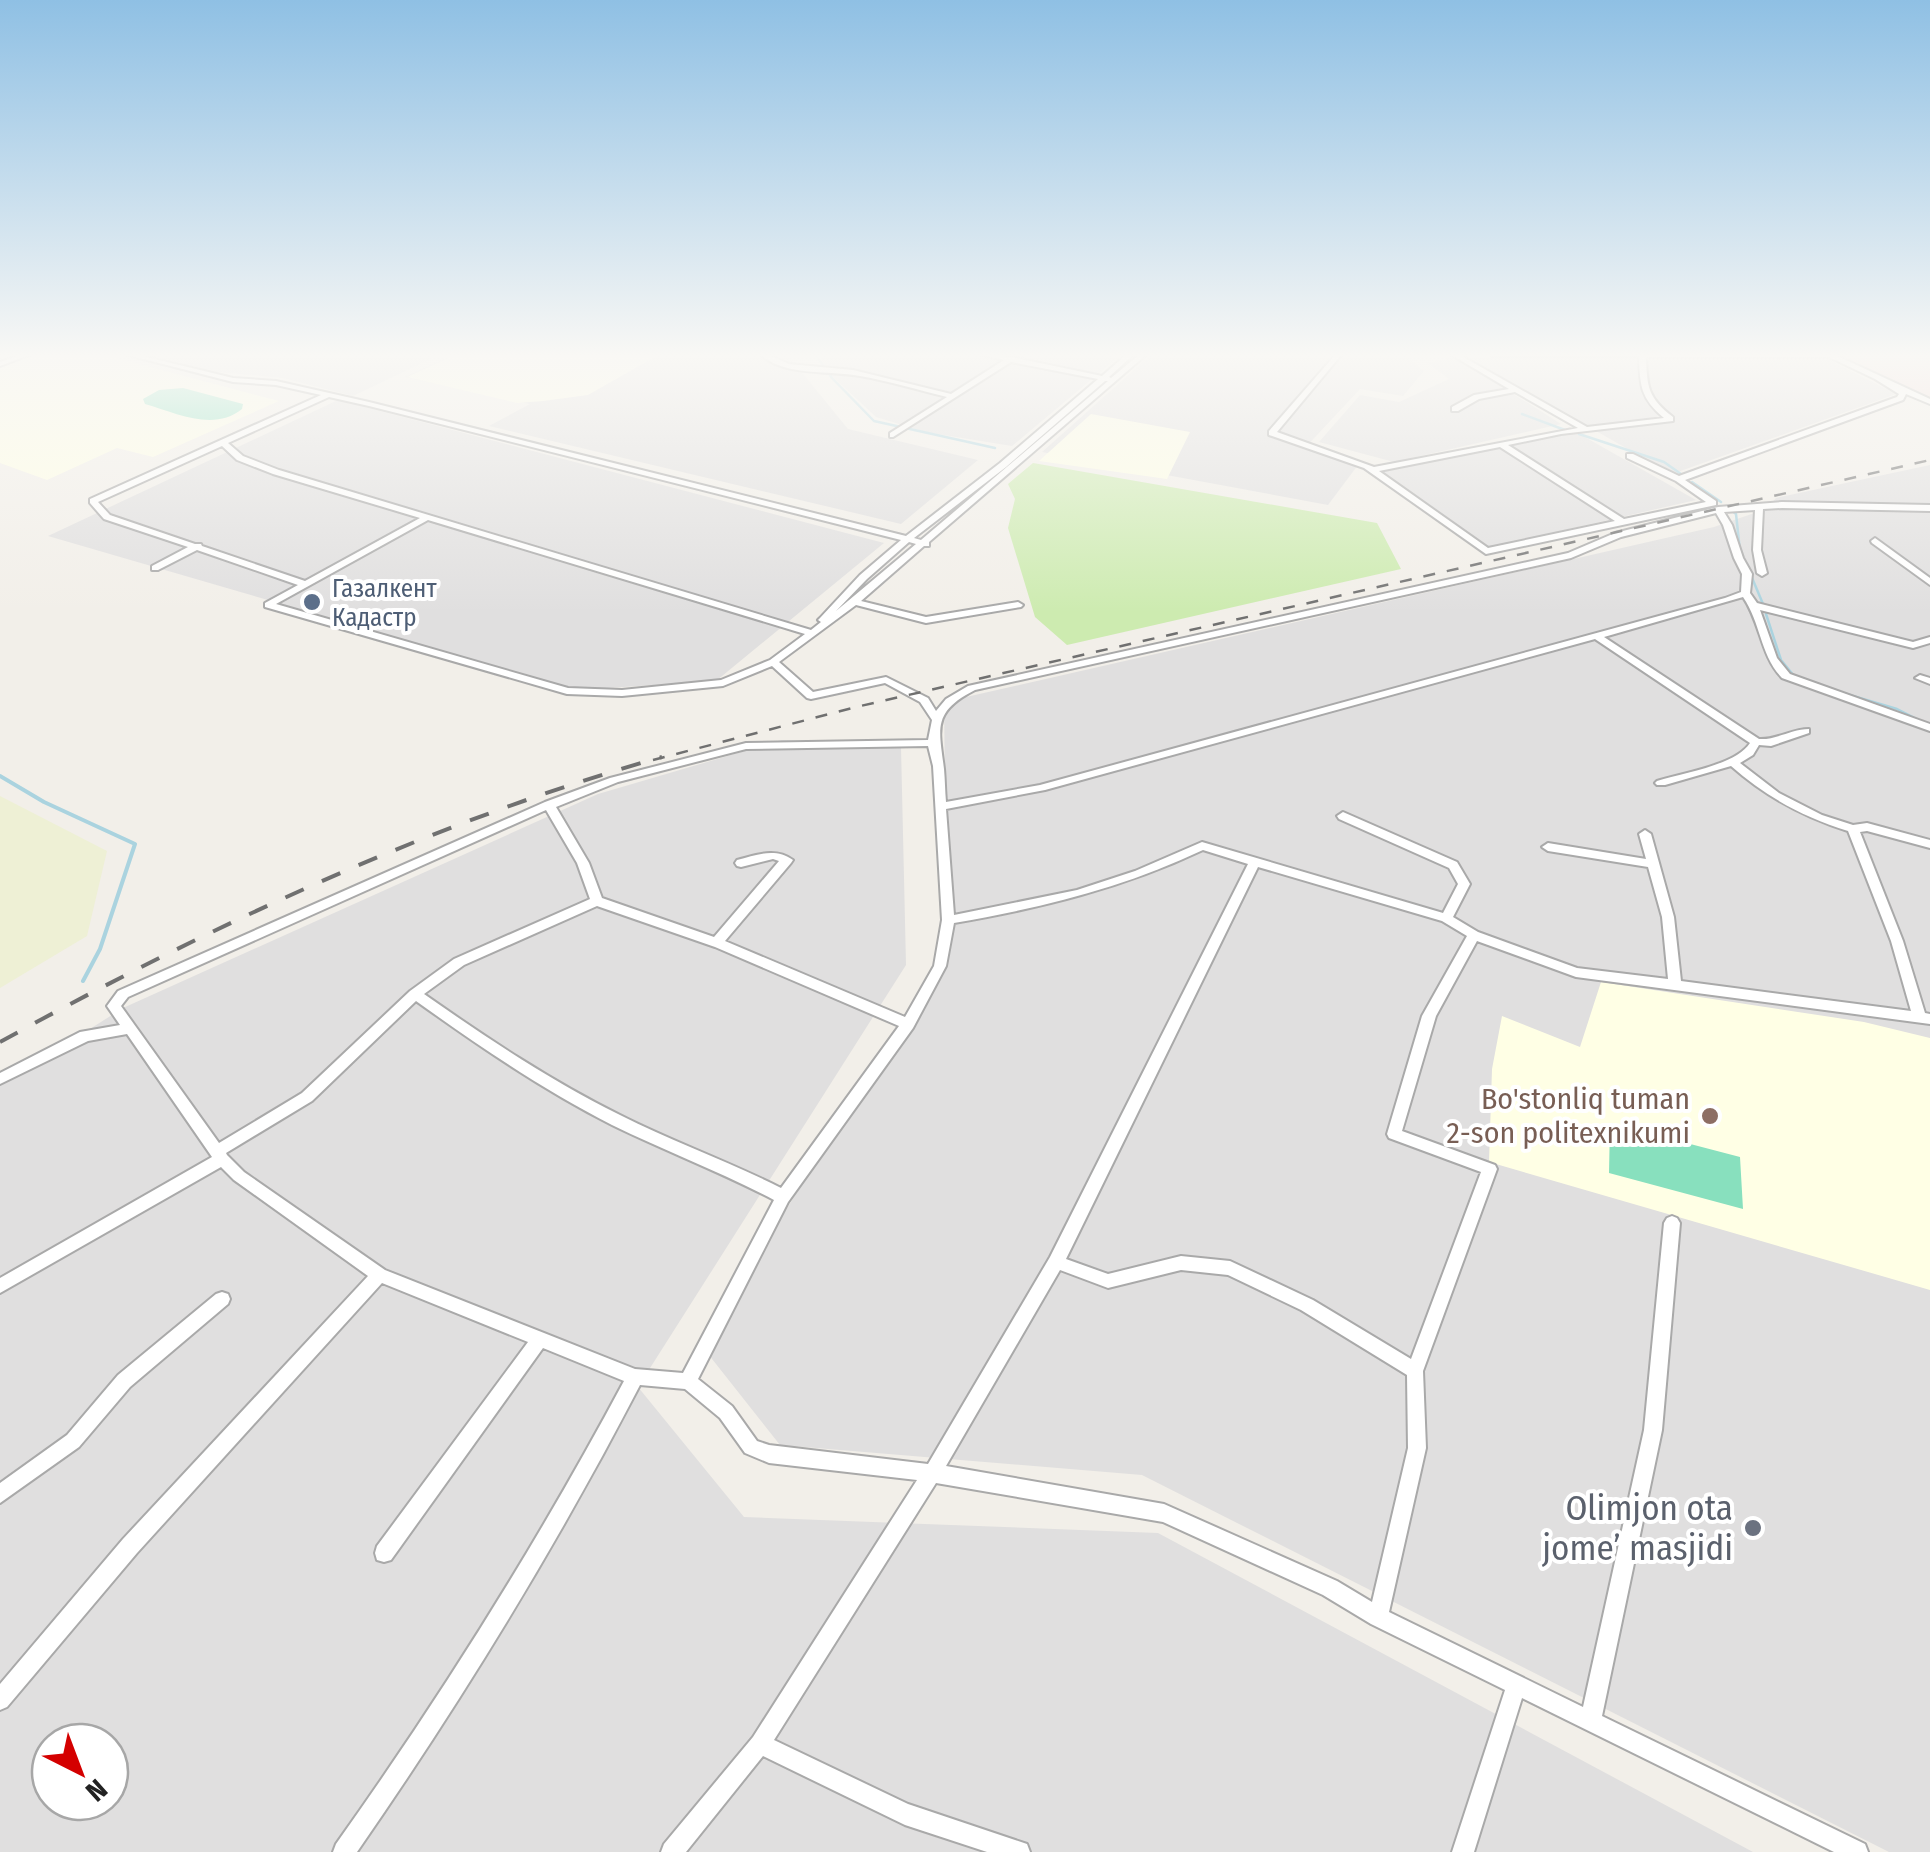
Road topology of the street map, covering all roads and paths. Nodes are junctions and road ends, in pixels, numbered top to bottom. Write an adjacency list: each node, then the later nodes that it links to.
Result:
1 (232, 440): 8 (street)
2 (507, 440): 18 (street)
3 (1032, 440): 18 (street)
4 (1045, 440): 20 (street)
5 (1292, 440): 11 (street)
6 (1527, 440): 9 (street)
7 (1785, 440): 12 (street)
8 (224, 444): 16 (street); 21 (street)
9 (1503, 445): 11 (street); 17 (street)
10 (1630, 456): 12 (street)
11 (1372, 470): 17 (street)
12 (1678, 480): 17 (street)
13 (1759, 506): 14 (street); 15 (street); 23 (street)
14 (1930, 508)
15 (1718, 510): 26 (street); 34 (street)
16 (426, 518): 25 (street); 30 (street)
17 (1624, 523)
18 (908, 539): 20 (street); 30 (street)
19 (1875, 540): 24 (street)
20 (926, 544): 27 (street)
21 (198, 546): 22 (street); 25 (street)
22 (155, 568)
23 (1762, 573)
24 (1930, 582)
25 (305, 584): 33 (street)
26 (1744, 593): 29 (street); 31 (street)
27 (854, 602): 28 (street); 30 (street)
28 (1018, 605)
29 (1757, 606): 32 (street); 35 (street)
30 (812, 634): 33 (street)
31 (1598, 637): 37 (street); 42 (street)
32 (1930, 640)
33 (773, 662): 34 (street)
34 (937, 720): 38 (street)
35 (1930, 728)
36 (1805, 732): 37 (street)
37 (1756, 742): 39 (street)
38 (931, 743): 41 (street); 42 (street)
39 (1734, 762): 40 (street); 44 (street)
40 (1661, 784)
41 (549, 804): 51 (street); 60 (street)
42 (940, 806): 53 (street)
43 (1344, 816): 52 (street)
44 (1853, 829): 46 (street); 58 (street)
45 (1645, 834): 50 (street)
46 (1930, 844)
47 (1548, 848): 50 (street)
48 (1255, 861): 52 (street); 53 (street); 65 (street)
49 (741, 863): 55 (street)
50 (1652, 864): 56 (street)
51 (597, 901): 55 (street); 57 (street)
52 (1446, 918): 54 (street)
53 (948, 920): 59 (street)
54 (1474, 934): 56 (street); 70 (street)
55 (716, 943): 59 (street)
56 (1674, 984): 58 (street)
57 (414, 994): 62 (street); 63 (street)
58 (1924, 1018)
59 (908, 1024): 63 (street)
60 (127, 1029): 61 (street); 62 (street)
61 (0, 1079)
62 (219, 1155): 66 (street); 67 (street)
63 (783, 1197): 72 (street)
64 (1672, 1223): 79 (street)
65 (1056, 1262): 70 (street); 73 (street)
66 (379, 1275): 69 (street); 78 (street)
67 (0, 1286)
68 (222, 1300): 74 (street)
69 (538, 1342): 71 (street); 75 (street)
70 (1415, 1372): 76 (street)
71 (635, 1378): 72 (street); 81 (street)
72 (688, 1381): 73 (street)
73 (932, 1473): 76 (street); 80 (street)
74 (0, 1494)
75 (384, 1553)
76 (1378, 1616): 77 (street)
77 (1516, 1685): 79 (street); 84 (street)
78 (0, 1700)
79 (1591, 1719): 85 (street)
80 (760, 1744): 82 (street); 83 (street)
81 (344, 1852)
82 (672, 1852)
83 (1019, 1852)
84 (1464, 1852)
85 (1858, 1852)

